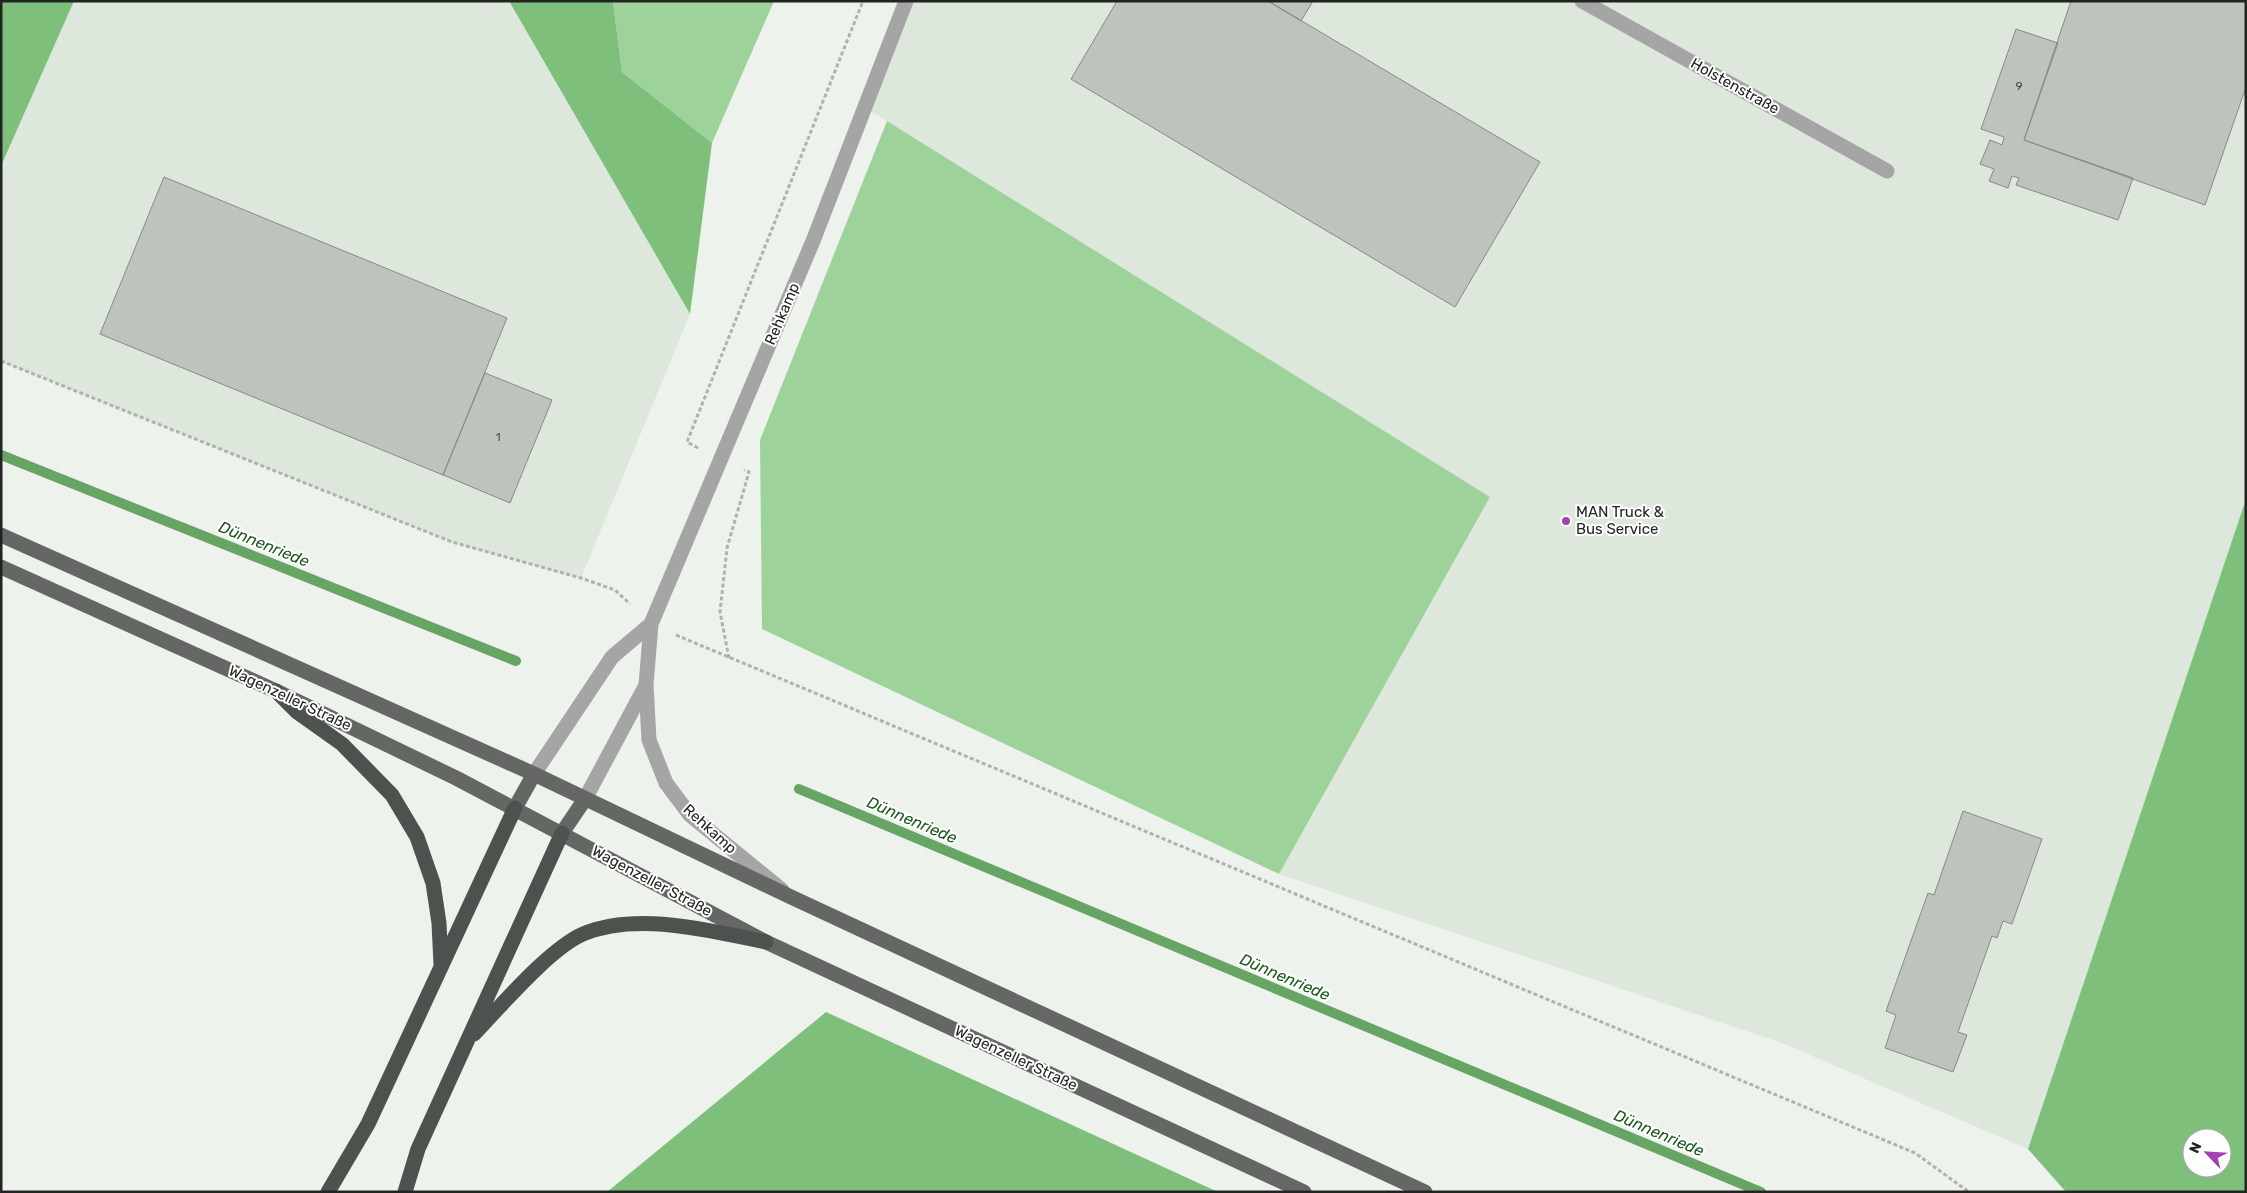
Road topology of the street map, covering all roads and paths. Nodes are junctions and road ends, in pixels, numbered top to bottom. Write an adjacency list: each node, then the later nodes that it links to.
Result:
1 (863, 1): 6 (path)
2 (906, 1): 6 (street, Rehkamp)
3 (1582, 1): 4 (street, Holstenstraße)
4 (1887, 171)
5 (1, 361): 9 (path)
6 (720, 459): 9 (street, Rehkamp); 10 (path)
7 (1, 535): 13 (main road)
8 (1, 567): 12 (main road, Wagenzeller Straße)
9 (651, 624): 10 (path); 11 (street, Rehkamp); 13 (street, Rehkamp)
10 (729, 658): 25 (path)
11 (646, 685): 14 (street, Rehkamp); 17 (street, Rehkamp)
12 (276, 691): 15 (main road, Wagenzeller Straße); 19 (highway)
13 (534, 774): 14 (main road); 15 (main road)
14 (586, 799): 16 (main road); 17 (main road)
15 (515, 808): 16 (main road, Wagenzeller Straße); 19 (highway)
16 (562, 833): 18 (main road, Wagenzeller Straße); 20 (highway)
17 (791, 897): 24 (main road)
18 (766, 942): 20 (highway); 23 (main road, Wagenzeller Straße)
19 (441, 968): 21 (highway)
20 (466, 1042): 22 (highway)
21 (328, 1192)
22 (405, 1192)
23 (1304, 1192)
24 (1425, 1192)
25 (1969, 1192)

